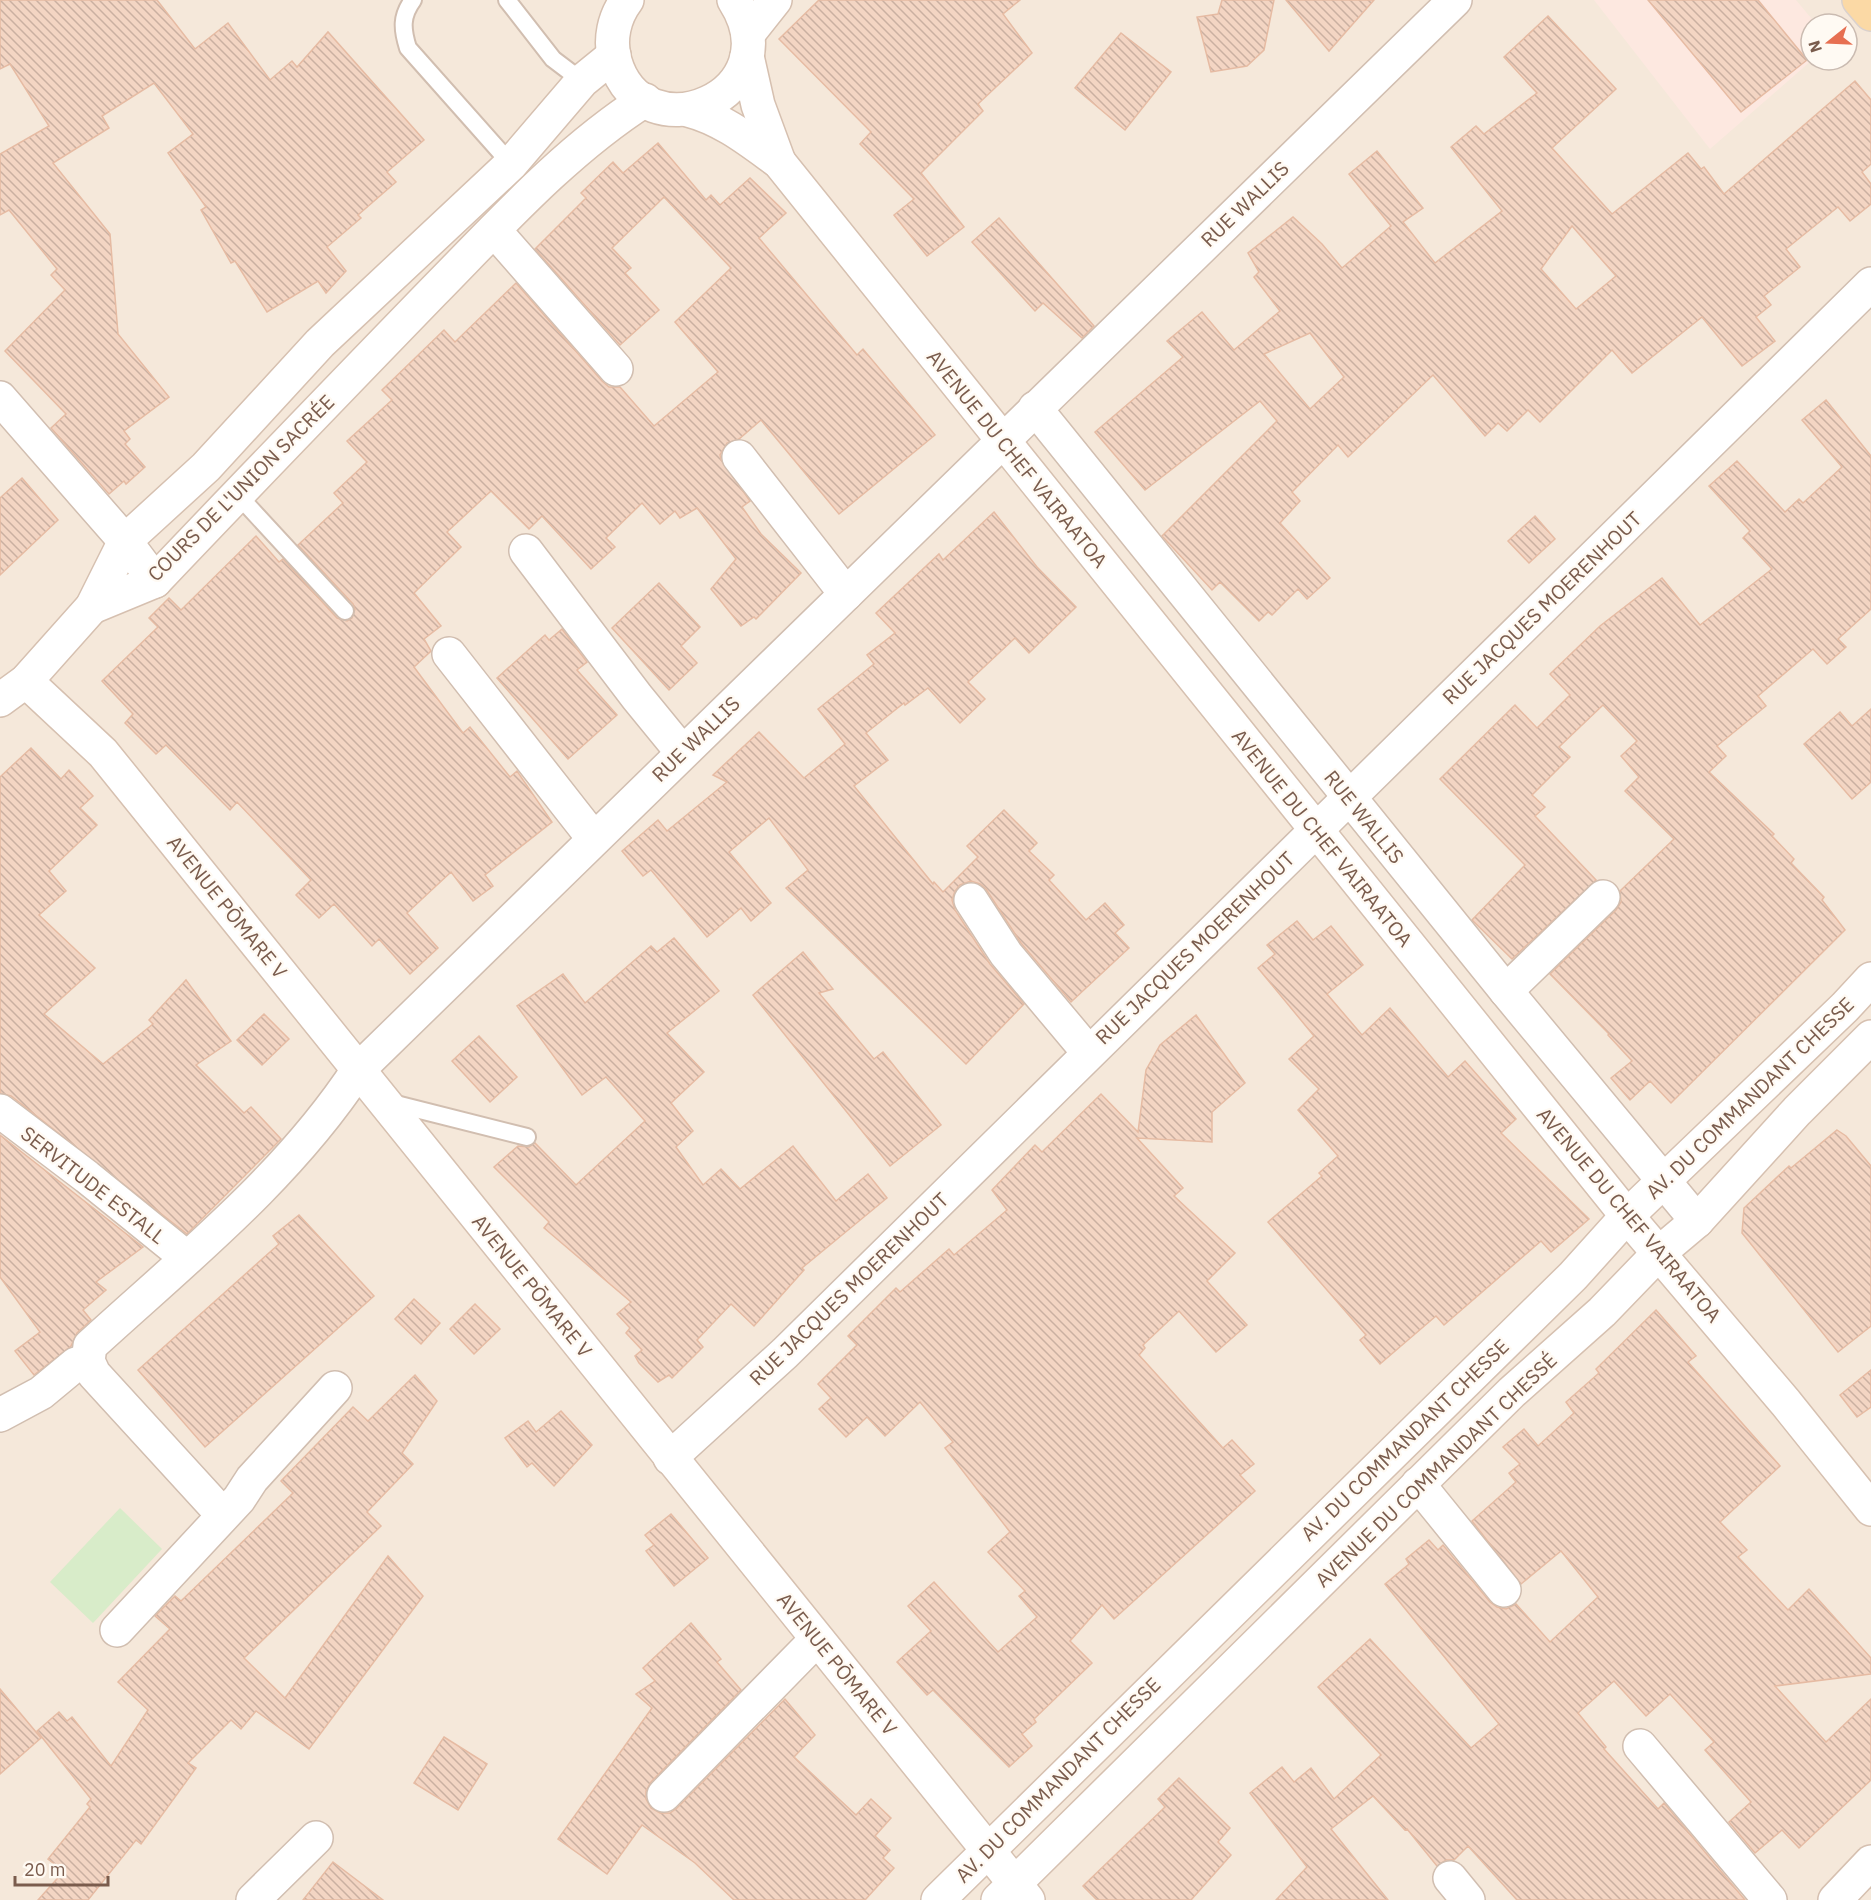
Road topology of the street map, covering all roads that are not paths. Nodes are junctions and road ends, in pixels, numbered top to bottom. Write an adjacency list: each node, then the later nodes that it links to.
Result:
1 (507, 0): 12 (lane)
2 (603, 0): 11 (main road, AVENUE DU CHEF VAIRAATOA)
3 (627, 0): 11 (main road)
4 (734, 0): 10 (main road, AVENUE DU CHEF VAIRAATOA)
5 (775, 0): 10 (main road)
6 (1455, 0): 21 (main road, RUE WALLIS)
7 (1859, 0): 9 (main road)
8 (405, 4): 16 (lane)
9 (1871, 14)
10 (747, 45): 14 (main road, AVENUE DU CHEF VAIRAATOA); 15 (main road, AVENUE DU CHEF VAIRAATOA)
11 (613, 46): 12 (main road, COURS DE L'UNION SACRÉE); 13 (main road, AVENUE DU CHEF VAIRAATOA)
12 (582, 81): 16 (main road, COURS DE L'UNION SACRÉE)
13 (645, 100): 14 (main road, AVENUE DU CHEF VAIRAATOA); 17 (main road, COURS DE L'UNION SACRÉE)
14 (688, 110): 15 (main road, AVENUE DU CHEF VAIRAATOA)
15 (779, 162): 23 (main road, AVENUE DU CHEF VAIRAATOA)
16 (511, 164): 26 (main road, COURS DE L'UNION SACRÉE)
17 (494, 230): 19 (main road); 25 (main road, COURS DE L'UNION SACRÉE)
18 (1871, 284): 36 (main road, RUE JACQUES MOERENHOUT)
19 (616, 369)
20 (0, 398): 22 (main road)
21 (1035, 408): 23 (main road, RUE WALLIS); 36 (main road, RUE WALLIS)
22 (10, 431): 26 (main road)
23 (1002, 439): 29 (main road, RUE WALLIS); 37 (main road, AVENUE DU CHEF VAIRAATOA)
24 (739, 457): 29 (main road)
25 (237, 494): 28 (main road, COURS DE L'UNION SACRÉE); 31 (lane)
26 (125, 541): 28 (main road); 30 (main road, COURS DE L'UNION SACRÉE)
27 (526, 551): 35 (main road)
28 (155, 580): 30 (main road, COURS DE L'UNION SACRÉE)
29 (846, 594): 35 (main road, RUE WALLIS)
30 (92, 607): 33 (main road)
31 (345, 611)
32 (449, 654): 38 (main road)
33 (26, 681): 34 (main road); 46 (main road, AVENUE PŌMARE V)
34 (0, 700)
35 (682, 752): 38 (main road, RUE WALLIS)
36 (1348, 797): 37 (main road, RUE JACQUES MOERENHOUT); 42 (main road, RUE WALLIS)
37 (1317, 829): 45 (main road, RUE JACQUES MOERENHOUT); 51 (main road, AVENUE DU CHEF VAIRAATOA)
38 (594, 839): 46 (main road, RUE WALLIS)
39 (1603, 897): 42 (main road)
40 (971, 900): 45 (main road)
41 (1871, 979): 43 (main road, AV. DU COMMANDANT CHESSE)
42 (1506, 991): 50 (main road, RUE WALLIS)
43 (1845, 1007): 44 (lane); 50 (main road, AV. DU COMMANDANT CHESSE)
44 (1871, 1036): 52 (main road, AVENUE DU COMMANDANT CHESSÉ)
45 (1089, 1053): 58 (main road, RUE JACQUES MOERENHOUT)
46 (358, 1070): 47 (main road, AVENUE PŌMARE V); 54 (main road, RUE WALLIS)
47 (383, 1101): 49 (lane); 58 (main road, AVENUE PŌMARE V)
48 (0, 1111): 54 (main road, SERVITUDE ESTALL)
49 (526, 1137)
50 (1663, 1182): 51 (main road, AV. DU COMMANDANT CHESSE); 52 (main road, RUE WALLIS)
51 (1627, 1216): 53 (main road, AVENUE DU CHEF VAIRAATOA); 65 (main road, AV. DU COMMANDANT CHESSE)
52 (1697, 1221): 53 (main road, AVENUE DU COMMANDANT CHESSÉ)
53 (1659, 1253): 59 (main road, AVENUE DU COMMANDANT CHESSÉ); 60 (main road, AVENUE DU CHEF VAIRAATOA)
54 (187, 1258): 55 (main road, RUE WALLIS)
55 (88, 1361): 57 (main road); 61 (main road)
56 (335, 1388): 61 (main road)
57 (0, 1414)
58 (670, 1458): 64 (main road, AVENUE PŌMARE V)
59 (1418, 1484): 62 (main road); 66 (main road, AVENUE DU COMMANDANT CHESSÉ)
60 (1871, 1509)
61 (224, 1515): 63 (main road)
62 (1504, 1590)
63 (117, 1630)
64 (817, 1639): 68 (main road); 70 (main road, AVENUE PŌMARE V)
65 (1173, 1667): 66 (main road); 70 (main road, AV. DU COMMANDANT CHESSE)
66 (1201, 1698): 72 (main road, AVENUE DU COMMANDANT CHESSÉ)
67 (1640, 1746): 75 (main road)
68 (664, 1795)
69 (316, 1838): 73 (main road)
70 (987, 1849): 72 (main road, AVENUE PŌMARE V); 74 (main road, AV. DU COMMANDANT CHESSE)
71 (1871, 1862): 76 (main road)
72 (1014, 1895)
73 (253, 1900)
74 (938, 1900)
75 (1770, 1900)
76 (1834, 1900)

